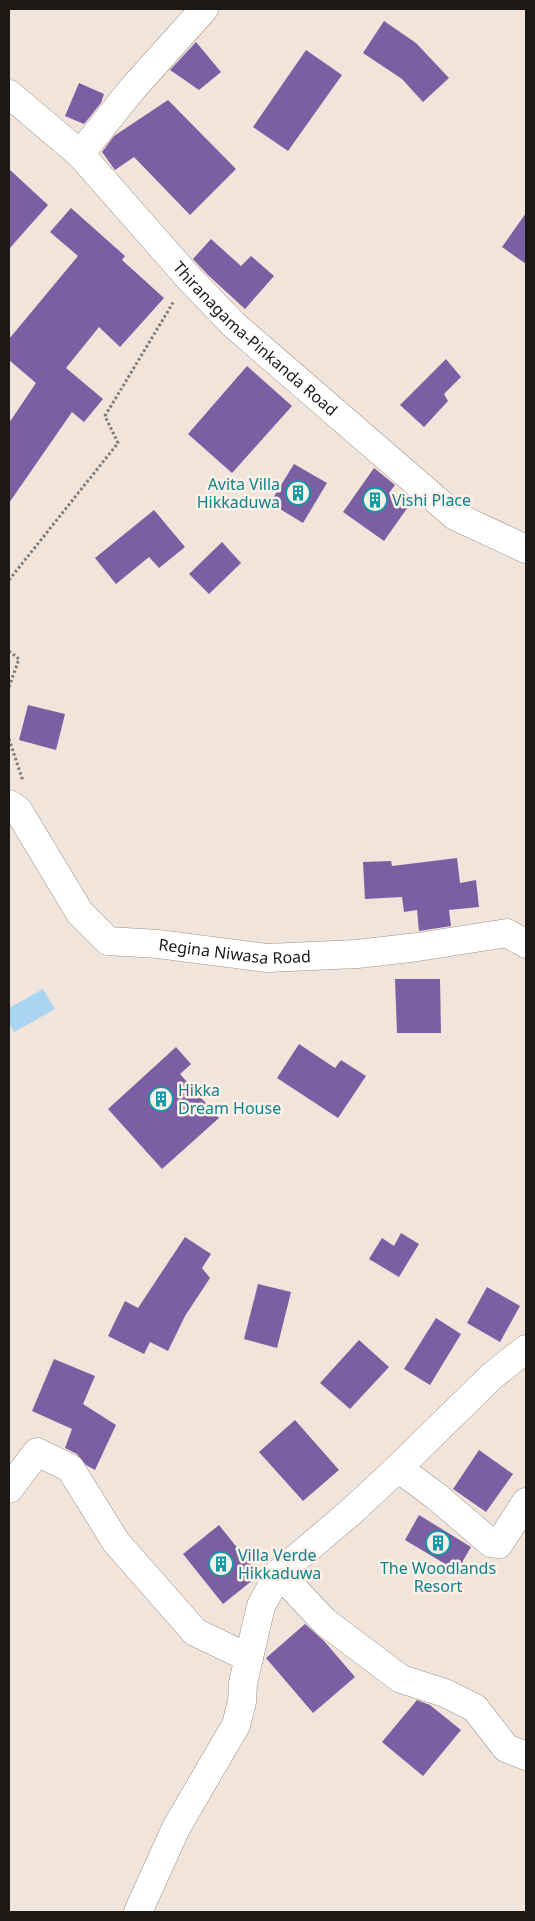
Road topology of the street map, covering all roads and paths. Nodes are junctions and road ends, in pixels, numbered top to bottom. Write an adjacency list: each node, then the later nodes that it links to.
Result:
1 (204, 9): 3 (street)
2 (9, 94): 3 (street, Thiranagama-Pinkanda Road)
3 (80, 154): 4 (street, Thiranagama-Pinkanda Road)
4 (188, 277): 5 (street, Thiranagama-Pinkanda Road); 6 (path)
5 (526, 550)
6 (9, 580)
7 (9, 651): 8 (path)
8 (9, 687)
9 (9, 739): 10 (path)
10 (13, 807): 11 (street, Regina Niwasa Road)
11 (526, 944)
12 (526, 1349): 13 (street)
13 (398, 1468): 15 (street); 16 (street)
14 (9, 1489): 17 (street)
15 (526, 1502)
16 (278, 1572): 17 (street); 18 (street)
17 (249, 1658): 19 (street)
18 (526, 1756)
19 (138, 1912)

